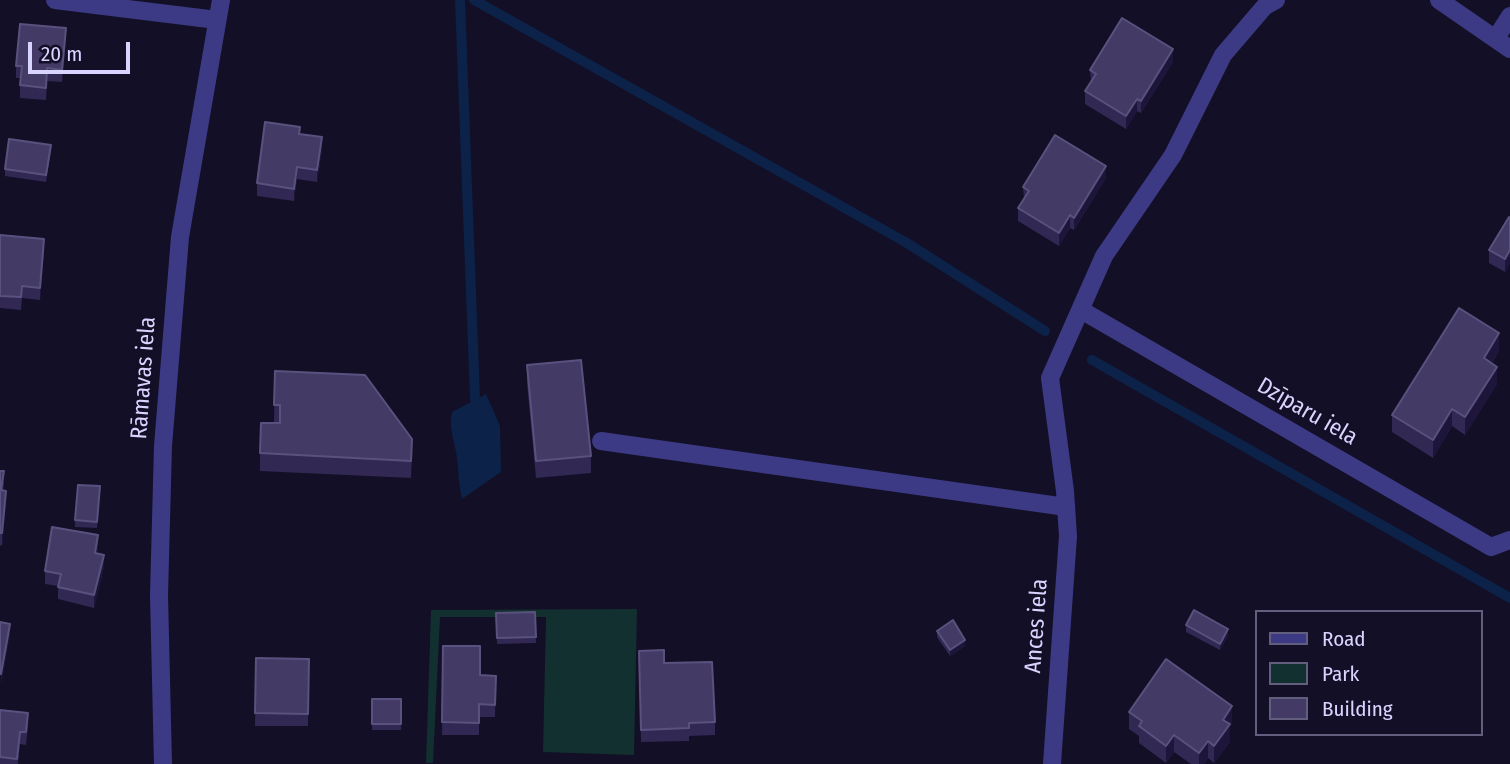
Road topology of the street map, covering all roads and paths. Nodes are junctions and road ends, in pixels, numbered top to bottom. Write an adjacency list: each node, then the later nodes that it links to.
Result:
1 (55, 0): 6 (street)
2 (221, 0): 6 (street, Rāmavas iela)
3 (1276, 0): 8 (street, Ances iela)
4 (1439, 0): 7 (street)
5 (1510, 16): 7 (street)
6 (217, 20): 12 (street, Rāmavas iela)
7 (1503, 43)
8 (1081, 310): 10 (street, Ances iela); 11 (street, Dzīparu iela)
9 (601, 441): 10 (street)
10 (1065, 499): 13 (street, Ances iela)
11 (1510, 540)
12 (163, 764)
13 (1052, 764)

